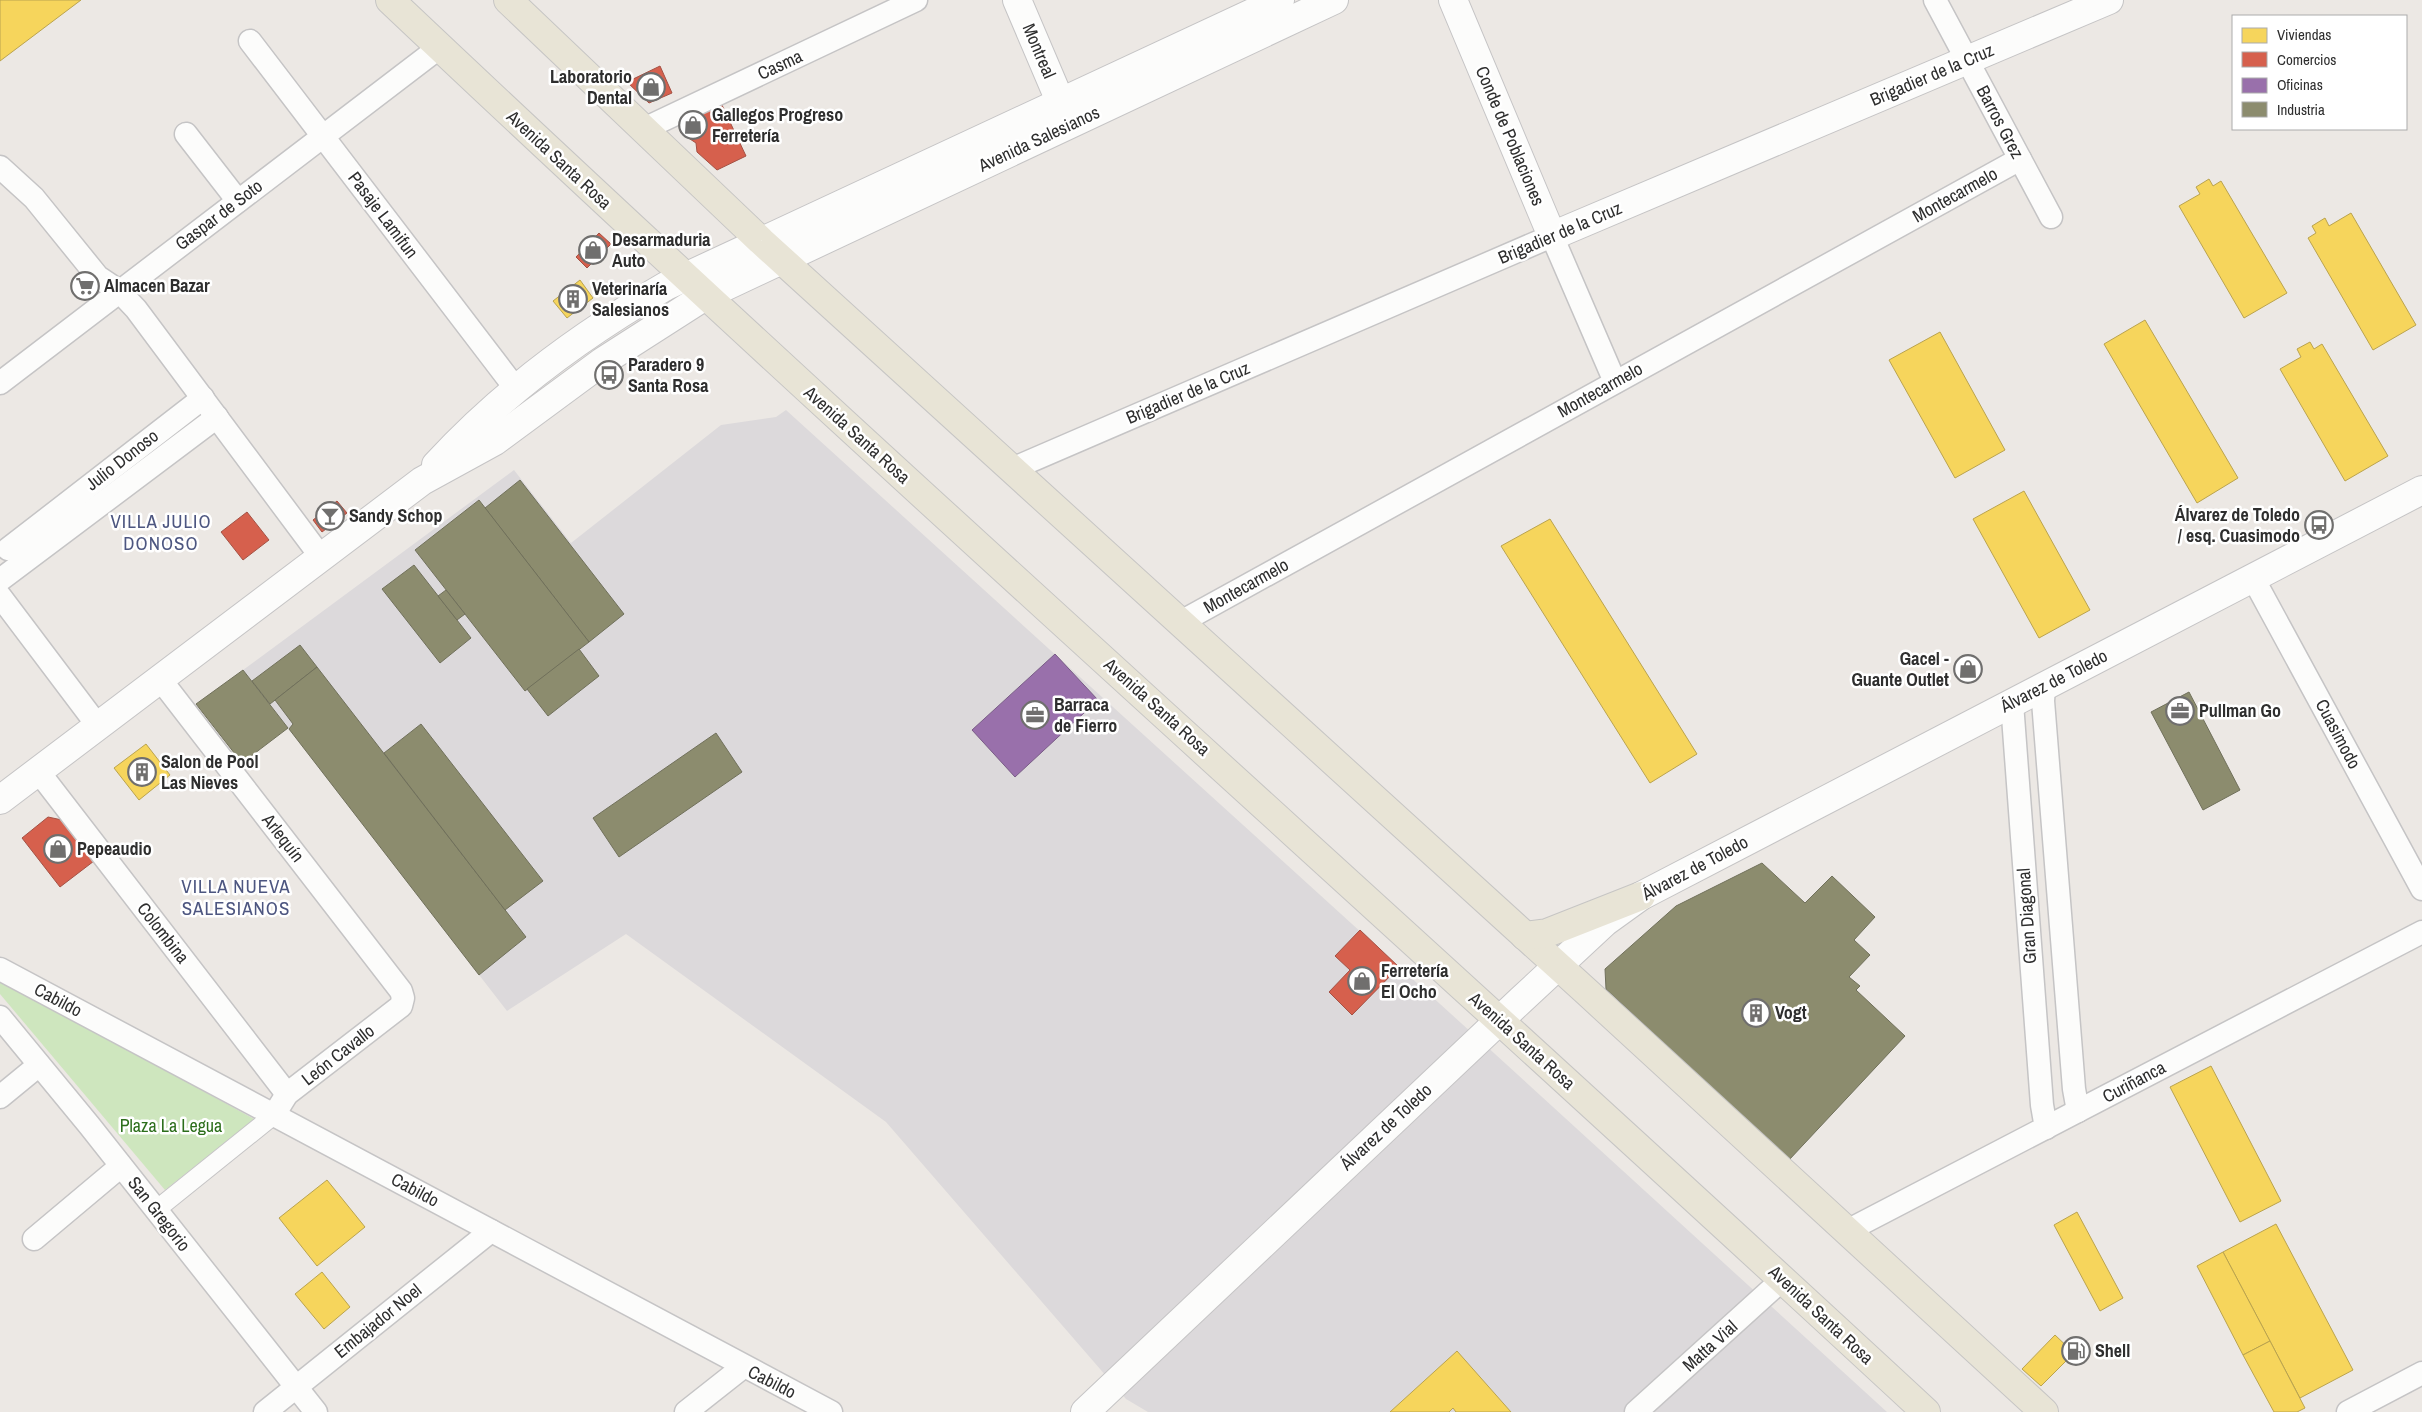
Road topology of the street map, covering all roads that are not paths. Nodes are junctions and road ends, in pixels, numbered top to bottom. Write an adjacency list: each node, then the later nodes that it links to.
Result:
1 (390, 0): 11 (main road, Avenida Santa Rosa)
2 (916, 0): 14 (street, Casma)
3 (1017, 0): 13 (main road, Montreal)
4 (1280, 0): 13 (main road, Avenida Salesianos)
5 (1334, 0): 23 (main road, Avenida Salesianos)
6 (1453, 0): 21 (main road, Conde de Poblaciones)
7 (1935, 0): 12 (street, Barros Grez)
8 (2108, 0): 12 (main road, Brigadier de la Cruz)
9 (519, 2): 14 (main road)
10 (250, 42): 16 (street, Pasaje Lamifun)
11 (440, 47): 16 (street, Gaspar de Soto); 24 (main road, Avenida Santa Rosa)
12 (1967, 60): 17 (street, Barros Grez); 21 (main road, Brigadier de la Cruz)
13 (1060, 101): 22 (main road, Avenida Salesianos)
14 (644, 129): 22 (main road)
15 (186, 134): 19 (street)
16 (322, 136): 19 (street, Gaspar de Soto); 29 (street, Pasaje Lamifun)
17 (2020, 159): 20 (street, Barros Grez); 27 (street, Montecarmelo)
18 (0, 167): 25 (street)
19 (238, 201): 25 (street, Gaspar de Soto)
20 (2052, 217)
21 (1552, 236): 27 (street, Conde de Poblaciones); 32 (street, Brigadier de la Cruz)
22 (761, 241): 23 (main road); 24 (main road, Avenida Salesianos)
23 (782, 260): 26 (main road, Avenida Salesianos); 32 (main road)
24 (683, 276): 26 (main road, Avenida Santa Rosa); 29 (main road, Avenida Salesianos)
25 (119, 291): 28 (street, Gaspar de Soto); 30 (street)
26 (705, 296): 33 (main road, Avenida Salesianos); 56 (main road, Avenida Santa Rosa)
27 (1614, 382): 41 (street, Montecarmelo)
28 (0, 383)
29 (516, 389): 33 (main road, Avenida Salesianos)
30 (203, 398): 31 (street); 35 (street, Julio Donoso)
31 (217, 417): 35 (street, Julio Donoso); 37 (street)
32 (1012, 469): 41 (main road)
33 (422, 481): 37 (main road)
34 (2422, 490): 38 (main road, Álvarez de Toledo)
35 (49, 531): 36 (street, Julio Donoso); 39 (street, Julio Donoso)
36 (8, 550)
37 (321, 557): 42 (main road)
38 (2253, 578): 43 (main road, Álvarez de Toledo); 48 (street, Cuasimodo)
39 (0, 580)
40 (0, 596): 45 (street)
41 (1181, 622): 51 (main road)
42 (160, 679): 45 (main road); 54 (street, Arlequín)
43 (2044, 687): 44 (main road, Álvarez de Toledo); 60 (street, Gran Diagonal)
44 (2012, 703): 49 (main road, Álvarez de Toledo); 62 (street, Gran Diagonal)
45 (98, 726): 46 (main road)
46 (38, 771): 47 (main road); 58 (street, Colombina)
47 (0, 800)
48 (2422, 889)
49 (1640, 896): 51 (main road); 52 (main road, Álvarez de Toledo)
50 (2422, 932): 60 (street, Curiñanca)
51 (1525, 936): 52 (main road)
52 (1558, 967): 56 (main road, Álvarez de Toledo); 66 (main road)
53 (0, 968): 61 (street, Cabildo)
54 (403, 998): 58 (street, León Cavallo)
55 (0, 1018): 57 (street, San Gregorio)
56 (1499, 1020): 68 (main road, Avenida Santa Rosa); 76 (main road, Álvarez de Toledo)
57 (39, 1065): 59 (street); 63 (street, San Gregorio)
58 (287, 1094): 61 (street, León Cavallo)
59 (0, 1097)
60 (2078, 1111): 62 (street, Curiñanca)
61 (274, 1114): 64 (street); 65 (street, Cabildo)
62 (2046, 1128): 66 (street, Curiñanca)
63 (121, 1166): 64 (street, San Gregorio); 67 (street)
64 (156, 1210): 71 (street, San Gregorio)
65 (491, 1231): 69 (street, Cabildo); 71 (street, Embajador Noel)
66 (1847, 1231): 79 (main road)
67 (34, 1239)
68 (1783, 1279): 77 (street, Matta Vial); 78 (main road, Avenida Santa Rosa)
69 (743, 1367): 74 (street); 75 (street, Cabildo)
70 (2422, 1373): 80 (street)
71 (297, 1387): 72 (street, Embajador Noel); 73 (street, San Gregorio)
72 (265, 1412)
73 (316, 1412)
74 (686, 1412)
75 (831, 1412)
76 (1085, 1412)
77 (1636, 1412)
78 (1926, 1412)
79 (2044, 1412)
80 (2348, 1412)

